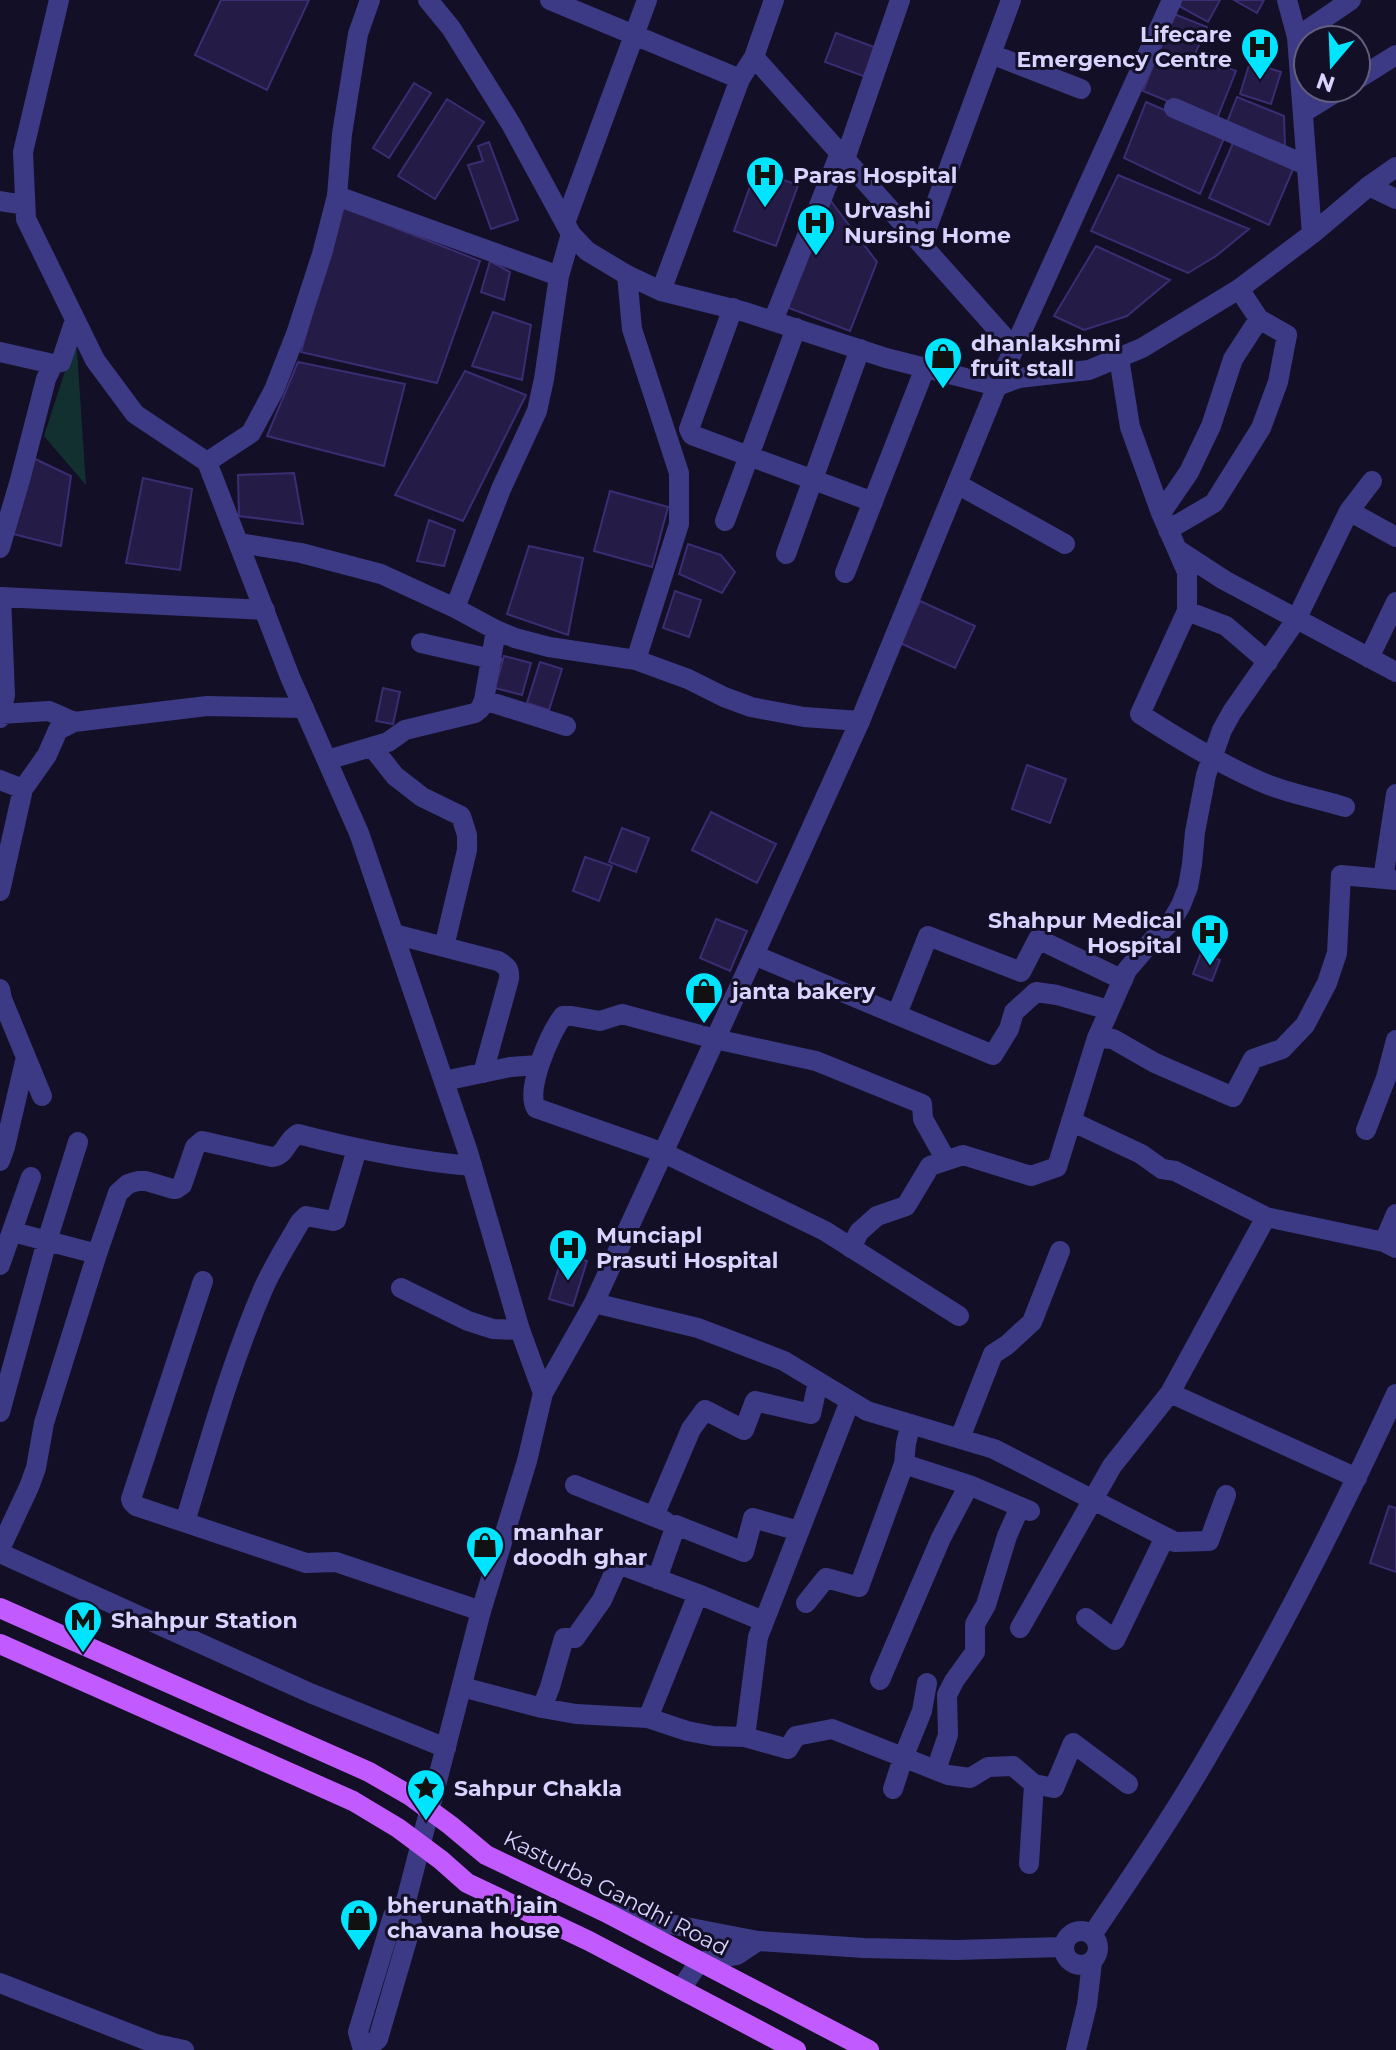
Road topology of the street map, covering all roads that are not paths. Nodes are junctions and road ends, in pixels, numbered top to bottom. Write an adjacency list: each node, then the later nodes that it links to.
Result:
1 (59, 0): 32 (street)
2 (370, 0): 29 (street)
3 (428, 0): 33 (street)
4 (550, 0): 14 (street)
5 (647, 0): 14 (street)
6 (774, 0): 17 (street)
7 (900, 0): 25 (street)
8 (1011, 0): 15 (street)
9 (1172, 0): 45 (street)
10 (1287, 0): 12 (street)
11 (1351, 0): 13 (street)
12 (1293, 24)
13 (1316, 24)
14 (634, 34): 19 (street); 33 (street)
15 (991, 54): 20 (street); 35 (street)
16 (1396, 55): 18 (street)
17 (754, 57): 19 (street); 25 (street)
18 (1372, 70)
19 (740, 79): 39 (street)
20 (1081, 89)
21 (1303, 104): 24 (street)
22 (1317, 104): 24 (street)
23 (1174, 108): 26 (street)
24 (1304, 112): 26 (street)
25 (842, 156): 35 (street); 43 (street)
26 (1306, 165): 34 (street)
27 (1396, 167): 28 (street)
28 (1369, 186): 30 (street); 34 (street)
29 (337, 196): 37 (street); 53 (street)
30 (1396, 199)
31 (0, 201): 32 (street)
32 (25, 205): 42 (street)
33 (568, 228): 36 (street); 37 (street)
34 (1312, 234): 38 (street)
35 (921, 244): 45 (street)
36 (627, 275): 39 (street); 78 (street)
37 (559, 276): 70 (street)
38 (1239, 289): 41 (street); 48 (street)
39 (661, 291): 40 (street)
40 (733, 308): 43 (street); 52 (street)
41 (1259, 319): 60 (street); 60 (street)
42 (75, 320): 49 (street); 53 (street)
43 (773, 321): 44 (street)
44 (796, 328): 46 (street); 52 (street)
45 (1014, 348): 51 (street)
46 (860, 349): 50 (street); 54 (street)
47 (0, 352): 49 (street)
48 (1119, 358): 51 (street); 60 (street)
49 (53, 364): 64 (street)
50 (925, 368): 51 (street); 57 (street)
51 (997, 386): 56 (street)
52 (749, 456): 54 (street); 59 (street)
53 (207, 462): 62 (street)
54 (812, 480): 57 (street); 66 (street)
55 (1372, 481): 58 (street)
56 (957, 484): 63 (street); 84 (street)
57 (873, 502): 67 (street)
58 (1349, 511): 61 (street); 73 (street)
59 (725, 521)
60 (1165, 522): 65 (street)
61 (1396, 537)
62 (239, 543): 70 (street); 71 (street)
63 (1065, 544)
64 (0, 548)
65 (1178, 550): 72 (street); 73 (street)
66 (786, 554)
67 (845, 573)
68 (1, 599): 71 (street); 83 (street)
69 (1396, 602): 76 (street)
70 (455, 608): 74 (street)
71 (265, 610): 82 (street)
72 (1187, 611): 79 (street); 88 (street)
73 (1296, 620): 76 (street); 79 (street)
74 (496, 630): 77 (street); 78 (street)
75 (421, 643): 77 (street)
76 (1369, 658): 80 (street)
77 (492, 659): 81 (street)
78 (636, 660): 84 (street)
79 (1268, 662): 88 (street)
80 (1396, 672)
81 (484, 700): 86 (street); 87 (street)
82 (304, 708): 85 (street); 89 (street)
83 (0, 715): 85 (street)
84 (860, 721): 98 (street)
85 (74, 722): 91 (street)
86 (566, 726)
87 (372, 747): 89 (street); 97 (street)
88 (1212, 757): 93 (street); 99 (street)
89 (327, 760): 96 (street)
90 (0, 780): 91 (street)
91 (23, 789): 95 (street)
92 (1396, 794): 94 (street)
93 (1345, 807)
94 (1389, 880): 104 (street)
95 (0, 891)
96 (394, 934): 97 (street); 110 (street)
97 (444, 947): 109 (street)
98 (754, 955): 102 (street); 105 (street)
99 (1123, 980): 101 (street); 102 (street)
100 (0, 989): 103 (street)
101 (1109, 1010): 102 (street); 104 (street)
102 (897, 1014)
103 (8, 1032): 107 (street)
104 (1097, 1038): 112 (street)
105 (715, 1039): 108 (street); 116 (street); 117 (street)
106 (1396, 1040): 113 (street)
107 (26, 1057): 111 (street); 118 (street)
108 (539, 1065): 109 (street); 116 (street)
109 (483, 1073): 110 (street)
110 (444, 1081): 119 (street)
111 (42, 1096)
112 (1071, 1121): 117 (street); 122 (street)
113 (1366, 1130)
114 (78, 1142): 124 (street)
115 (357, 1149): 119 (street); 128 (street); 150 (street)
116 (664, 1153): 126 (street); 132 (street)
117 (946, 1160): 126 (street)
118 (0, 1161)
119 (472, 1166): 134 (street)
120 (31, 1177): 123 (street)
121 (1396, 1214): 125 (street)
122 (1266, 1217): 125 (street); 137 (street)
123 (13, 1232): 124 (street); 129 (street)
124 (47, 1241): 128 (street); 140 (street)
125 (1390, 1245)
126 (851, 1248): 133 (street)
127 (1060, 1251): 142 (street)
128 (97, 1254): 154 (street)
129 (0, 1265)
130 (203, 1281): 150 (street)
131 (401, 1288): 134 (street)
132 (594, 1303): 135 (street); 136 (street)
133 (959, 1316)
134 (520, 1330): 136 (street)
135 (818, 1382): 139 (street); 149 (street)
136 (543, 1393): 159 (street)
137 (1170, 1393): 144 (street); 148 (street)
138 (1396, 1394): 144 (street)
139 (850, 1401): 141 (street); 152 (street)
140 (0, 1412)
141 (911, 1424): 142 (street); 143 (street)
142 (960, 1438): 148 (street)
143 (904, 1464): 146 (street); 157 (street)
144 (1357, 1478): 180 (street)
145 (575, 1485): 149 (street)
146 (969, 1485): 164 (street); 172 (street)
147 (1226, 1495): 153 (street)
148 (1094, 1499): 153 (street); 162 (street)
149 (654, 1516): 151 (street)
150 (185, 1522): 159 (street)
151 (676, 1525): 152 (street); 155 (street)
152 (799, 1531): 161 (street)
153 (1165, 1537): 160 (street)
154 (0, 1551): 170 (street)
155 (657, 1579): 156 (street); 167 (street)
156 (698, 1594): 161 (street); 168 (street)
157 (806, 1603)
158 (0, 1608): 176 (main road, Kasturba Gandhi Road)
159 (481, 1611): 166 (street)
160 (1086, 1618)
161 (763, 1621): 169 (street)
162 (1020, 1628)
163 (0, 1644): 177 (main road)
164 (880, 1680)
165 (927, 1683): 171 (street)
166 (462, 1687): 167 (street); 170 (street)
167 (542, 1708): 168 (street)
168 (648, 1718): 169 (street)
169 (745, 1737): 171 (street)
170 (446, 1748): 176 (street)
171 (903, 1758): 172 (street); 175 (street)
172 (936, 1770): 173 (street)
173 (1034, 1784): 174 (street); 178 (street)
174 (1128, 1784)
175 (893, 1789)
176 (430, 1810): 177 (street); 179 (main road, Kasturba Gandhi Road)
177 (421, 1845): 186 (main road); 190 (street)
178 (1029, 1864)
179 (605, 1912): 181 (street); 183 (main road, Kasturba Gandhi Road)
180 (1092, 1935): 182 (street); 184 (street)
181 (758, 1941): 182 (street); 183 (street)
182 (1063, 1947): 184 (street)
183 (699, 1962): 186 (street); 192 (main road, Kasturba Gandhi Road)
184 (1092, 1962): 193 (street)
185 (0, 1983): 189 (street)
186 (681, 1989): 191 (main road)
187 (0, 1998): 188 (street)
188 (136, 2050)
189 (184, 2050)
190 (364, 2050)
191 (796, 2050)
192 (869, 2050)
193 (1076, 2050)

